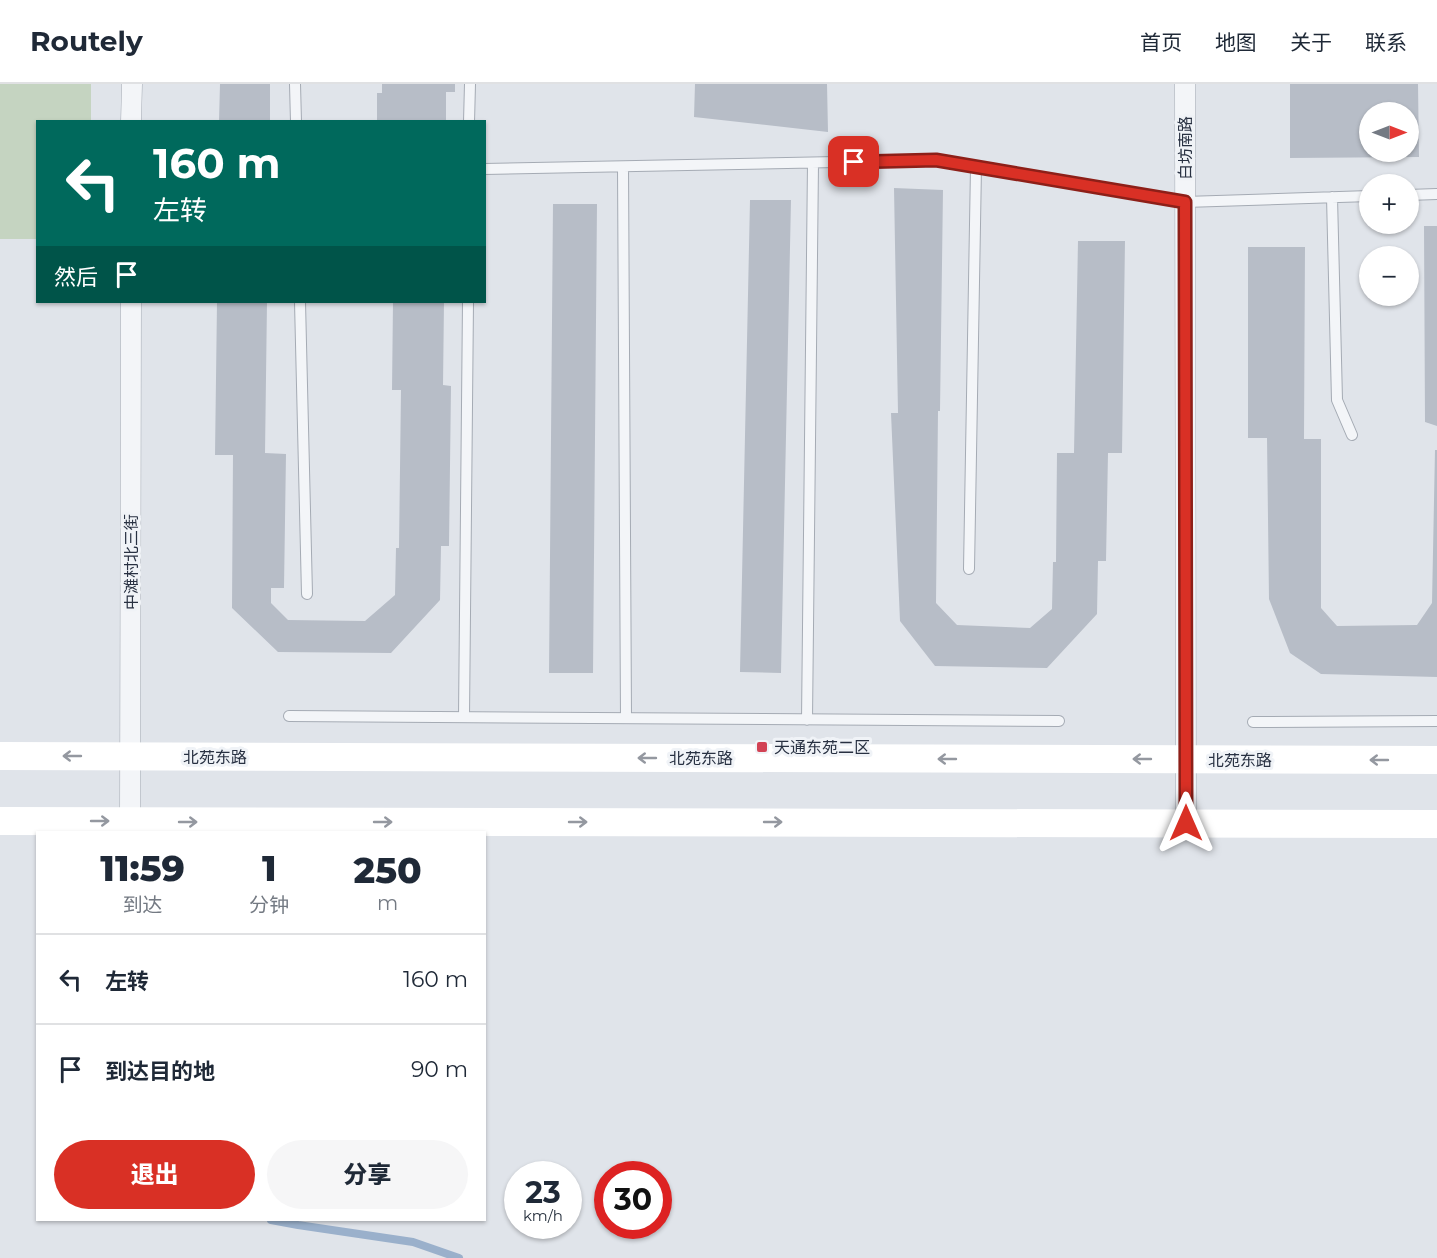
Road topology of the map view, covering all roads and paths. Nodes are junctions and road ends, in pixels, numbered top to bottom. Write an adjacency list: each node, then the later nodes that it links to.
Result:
1 (132, 84): 5 (street)
2 (295, 84): 6 (lane)
3 (470, 84): 7 (lane)
4 (1185, 84): 16 (street, 白坊南路)
5 (131, 120)
6 (296, 120)
7 (470, 120)
8 (813, 163): 9 (lane); 10 (lane); 26 (lane)
9 (623, 167): 11 (lane); 25 (lane)
10 (976, 167): 16 (lane); 21 (lane)
11 (486, 169)
12 (1437, 194): 13 (lane)
13 (1419, 195)
14 (1359, 196): 15 (lane)
15 (1332, 197): 16 (lane); 20 (lane)
16 (1185, 202): 32 (street, 白坊南路)
17 (131, 303): 31 (street, 中滩村北三街)
18 (300, 303): 22 (lane)
19 (468, 303): 24 (lane)
20 (1352, 435)
21 (969, 569)
22 (307, 594)
23 (289, 716): 24 (lane)
24 (464, 717): 25 (lane)
25 (626, 718): 26 (lane)
26 (807, 720): 28 (lane)
27 (1437, 721): 29 (lane)
28 (1059, 722)
29 (1253, 722)
30 (0, 756): 31 (main road, 北苑东路, one-way to 30)
31 (130, 756): 32 (main road, 北苑东路, one-way to 31); 35 (street, 中滩村北三街)
32 (1186, 760): 33 (main road, 北苑东路, one-way to 32); 36 (street, 白坊南路)
33 (1437, 760)
34 (0, 821): 35 (main road, one-way to 35)
35 (130, 822): 36 (main road, one-way to 36)
36 (1186, 823): 37 (main road)
37 (1437, 824)

